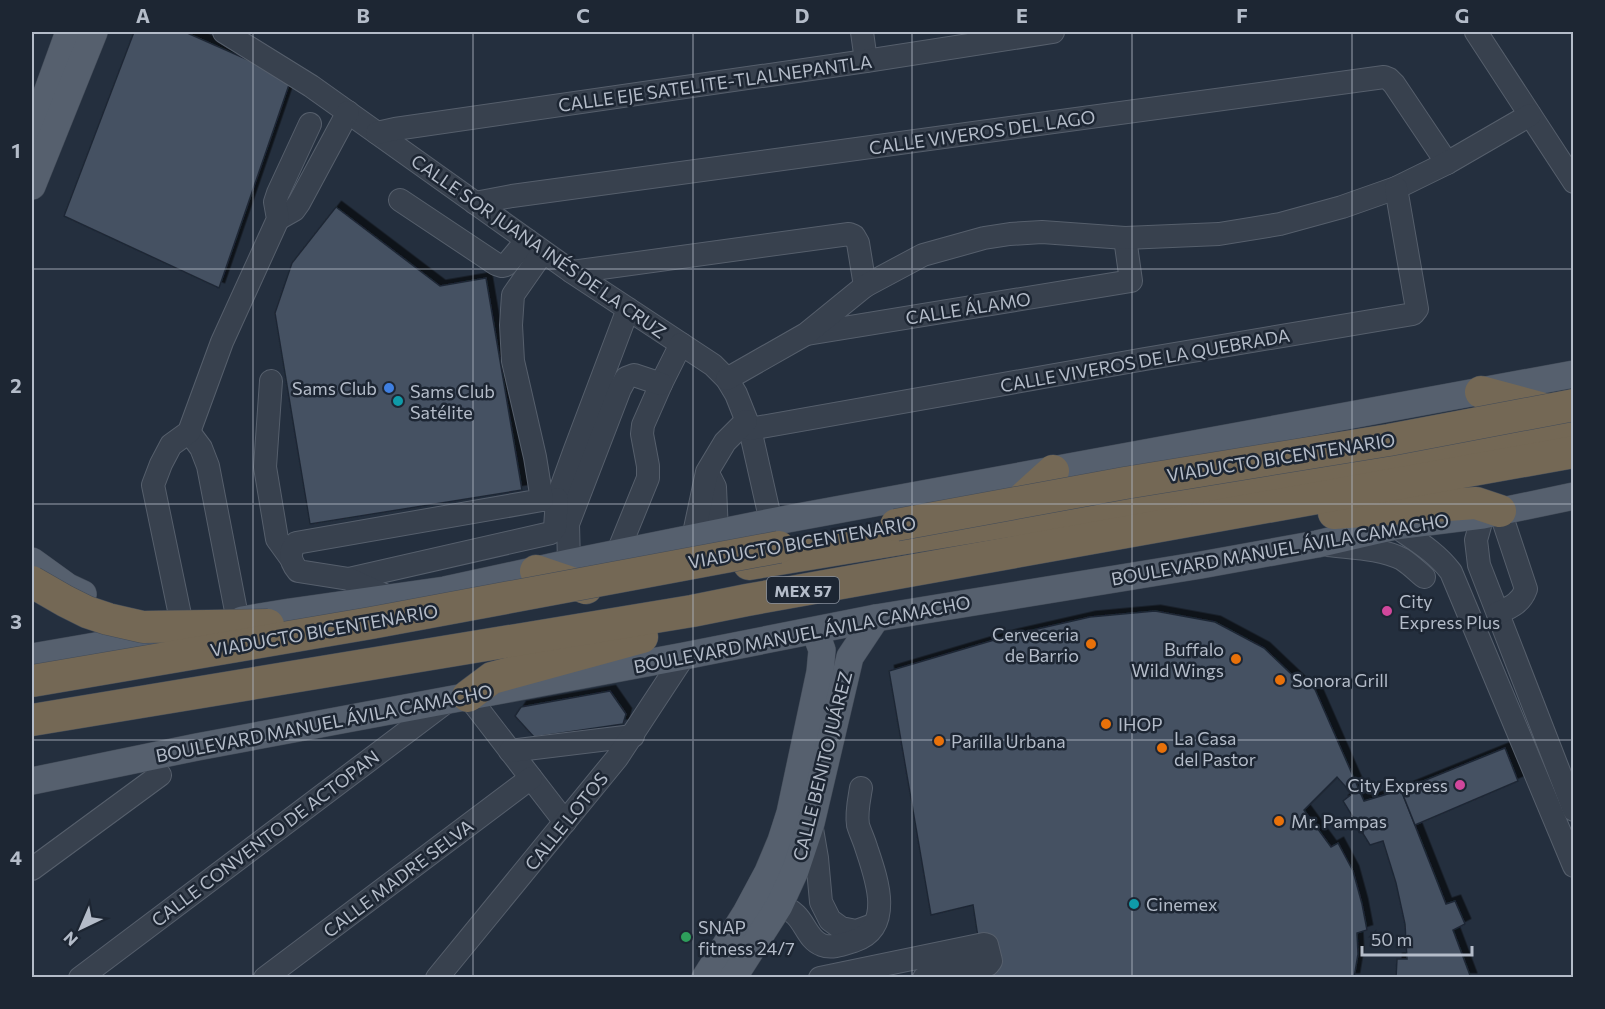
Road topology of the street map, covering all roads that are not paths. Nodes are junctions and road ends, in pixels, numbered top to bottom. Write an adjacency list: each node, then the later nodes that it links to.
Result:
1 (69, 32): 12 (main road)
2 (94, 32): 15 (main road)
3 (224, 32): 8 (street, CALLE SOR JUANA INÉS DE LA CRUZ)
4 (862, 32): 7 (street)
5 (1053, 32): 7 (street, CALLE EJE SATELITE-TLALNEPANTLA)
6 (1476, 32): 9 (street)
7 (867, 61): 11 (street, CALLE EJE SATELITE-TLALNEPANTLA)
8 (348, 112): 11 (street, CALLE SOR JUANA INÉS DE LA CRUZ); 19 (street)
9 (1530, 115): 13 (street); 14 (street)
10 (310, 124): 19 (street)
11 (377, 133): 18 (street, CALLE SOR JUANA INÉS DE LA CRUZ)
12 (32, 135)
13 (1447, 163): 16 (street); 18 (street, CALLE VIVEROS DEL LAGO)
14 (1574, 182)
15 (32, 186)
16 (1396, 188): 20 (street); 35 (street, CALLE VIVEROS DE LA QUEBRADA)
17 (400, 200): 21 (street)
18 (475, 203): 21 (street, CALLE SOR JUANA INÉS DE LA CRUZ)
19 (278, 219): 37 (street)
20 (1125, 238): 23 (street); 26 (street, CALLE ÁLAMO)
21 (535, 246): 22 (street, CALLE SOR JUANA INÉS DE LA CRUZ); 25 (street)
22 (568, 269): 23 (street); 24 (street, CALLE SOR JUANA INÉS DE LA CRUZ); 25 (street)
23 (866, 286): 26 (street)
24 (628, 309): 27 (street, CALLE SOR JUANA INÉS DE LA CRUZ); 40 (street)
25 (512, 316): 40 (street)
26 (806, 334): 29 (street)
27 (681, 344): 29 (street, CALLE SOR JUANA INÉS DE LA CRUZ); 31 (street)
28 (1574, 374): 32 (main road)
29 (727, 379): 35 (street, CALLE SOR JUANA INÉS DE LA CRUZ)
30 (271, 381): 50 (street)
31 (661, 384): 49 (street); 52 (street)
32 (1480, 392): 34 (highway); 39 (main road)
33 (1574, 405): 65 (highway, VIADUCTO BICENTENARIO, bridge)
34 (1574, 417)
35 (748, 425): 44 (street, CALLE SOR JUANA INÉS DE LA CRUZ); 47 (street)
36 (1574, 428): 45 (highway, MEX 57)
37 (189, 432): 59 (street); 63 (street)
38 (1574, 452): 42 (highway, MEX 57)
39 (1053, 471): 44 (main road); 45 (highway)
40 (550, 499): 50 (street); 55 (street)
41 (1572, 500): 43 (main road, BOULEVARD MANUEL ÁVILA CAMACHO)
42 (1281, 505): 43 (highway); 60 (highway, MEX 57)
43 (1491, 513): 46 (main road, BOULEVARD MANUEL ÁVILA CAMACHO); 62 (street); 62 (street)
44 (771, 522): 47 (main road)
45 (995, 524): 57 (highway, MEX 57)
46 (1395, 526): 48 (main road, BOULEVARD MANUEL ÁVILA CAMACHO); 66 (street)
47 (705, 536): 49 (main road)
48 (1317, 544): 54 (street); 64 (main road, BOULEVARD MANUEL ÁVILA CAMACHO)
49 (617, 554): 52 (main road)
50 (290, 557): 55 (street)
51 (32, 561): 63 (main road)
52 (569, 563): 53 (main road)
53 (536, 571): 57 (highway); 58 (main road)
54 (1424, 577)
55 (349, 579): 58 (street)
56 (32, 582): 65 (highway, bridge)
57 (592, 590): 71 (highway, MEX 57)
58 (391, 598): 61 (main road)
59 (236, 611): 61 (main road); 63 (main road)
60 (692, 611): 72 (highway); 74 (highway, MEX 57)
61 (290, 612): 69 (main road)
62 (1498, 613): 81 (street)
63 (180, 615)
64 (876, 618): 67 (main road, BOULEVARD MANUEL ÁVILA CAMACHO); 82 (main road, CALLE BENITO JUÁREZ)
65 (371, 622): 70 (highway, VIADUCTO BICENTENARIO, bridge)
66 (1474, 626): 73 (street); 84 (street)
67 (815, 631): 68 (main road, BOULEVARD MANUEL ÁVILA CAMACHO); 82 (main road, CALLE BENITO JUÁREZ)
68 (684, 656): 72 (main road, BOULEVARD MANUEL ÁVILA CAMACHO); 75 (street, CALLE LOTOS)
69 (32, 657)
70 (32, 681)
71 (32, 694)
72 (459, 697): 76 (street); 79 (main road, BOULEVARD MANUEL ÁVILA CAMACHO); 89 (street, CALLE CONVENTO DE ACTOPAN)
73 (1487, 704)
74 (32, 720)
75 (633, 736): 76 (street); 83 (street, CALLE LOTOS)
76 (510, 751): 78 (street)
77 (160, 775): 86 (street)
78 (531, 778): 83 (street); 90 (street, CALLE MADRE SELVA)
79 (32, 781)
80 (861, 788): 88 (street)
81 (1574, 810)
82 (801, 818): 87 (main road, CALLE BENITO JUÁREZ); 88 (street); 92 (main road, CALLE BENITO JUÁREZ)
83 (565, 822): 91 (street, CALLE LOTOS)
84 (1556, 824): 85 (street)
85 (1574, 866)
86 (32, 869)
87 (779, 906): 88 (street); 93 (main road, CALLE BENITO JUÁREZ)
88 (876, 924)
89 (80, 978)
90 (265, 978)
91 (437, 978)
92 (705, 978)
93 (733, 978)
94 (820, 978): 95 (street)
95 (924, 978)

